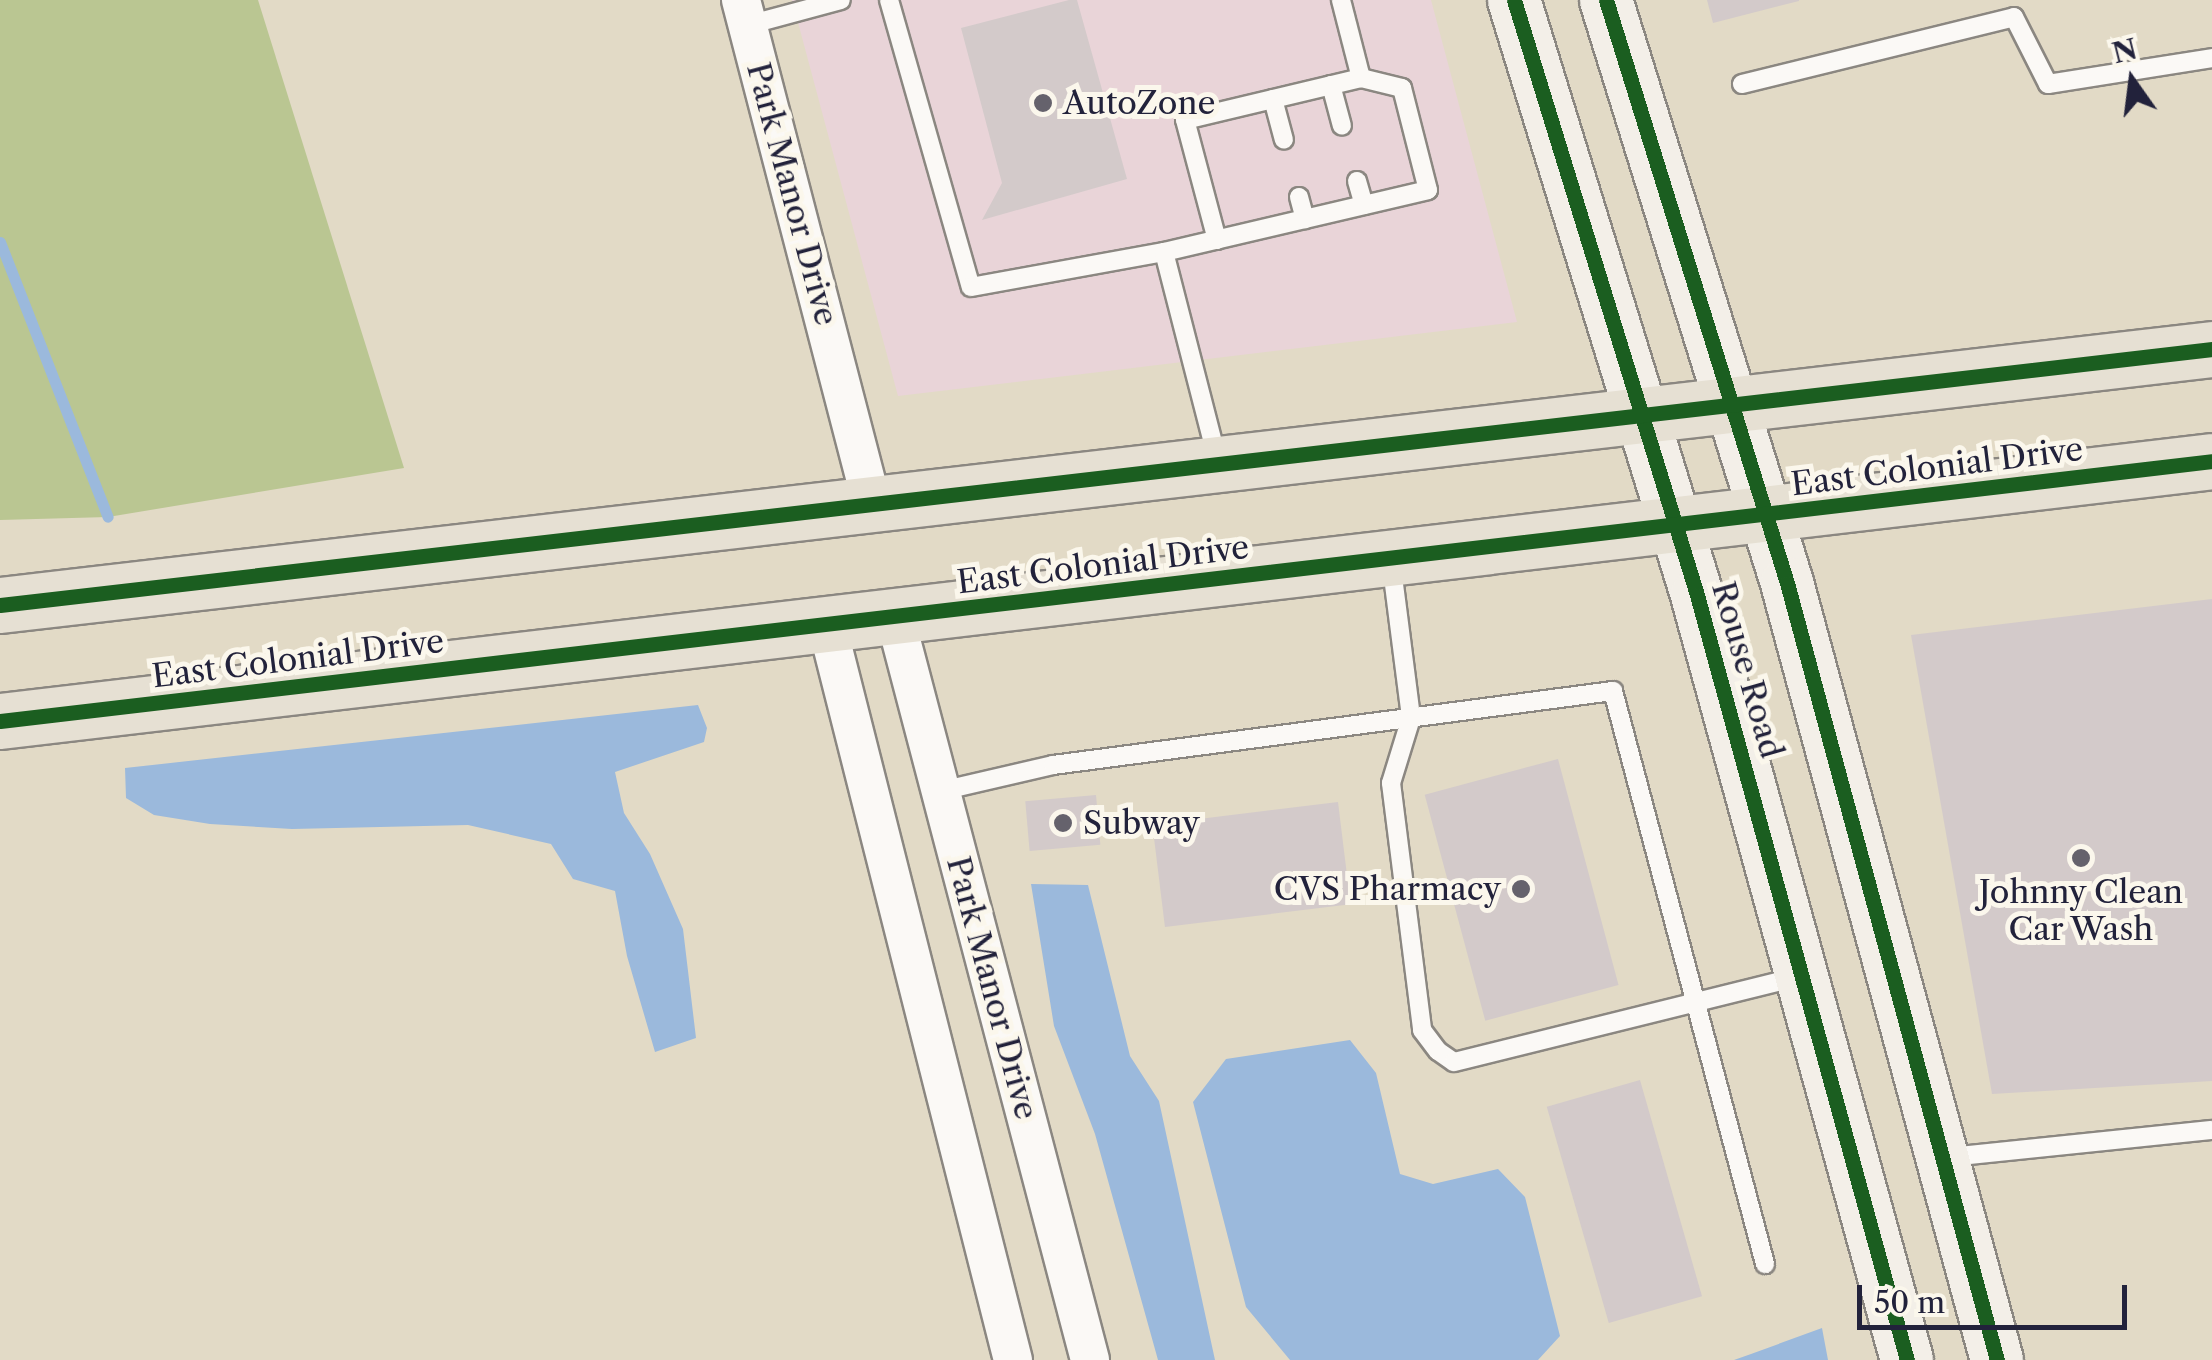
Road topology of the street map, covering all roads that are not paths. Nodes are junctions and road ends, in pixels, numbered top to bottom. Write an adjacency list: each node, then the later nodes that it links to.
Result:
1 (841, 0): 6 (lane)
2 (889, 0): 19 (lane)
3 (1341, 0): 8 (lane)
4 (1514, 0): 22 (street, Rouse Road)
5 (1606, 0): 21 (street, Rouse Road)
6 (745, 13): 25 (street, Park Manor Drive)
7 (2212, 58): 9 (lane)
8 (1361, 78): 10 (lane); 16 (lane)
9 (1742, 84)
10 (1331, 85): 11 (lane); 12 (lane)
11 (1273, 99): 13 (lane); 18 (lane)
12 (1342, 126)
13 (1284, 140)
14 (1357, 182): 16 (lane)
15 (1299, 197): 17 (lane)
16 (1364, 205): 17 (lane)
17 (1305, 219): 18 (lane)
18 (1217, 240): 19 (lane)
19 (1164, 252): 24 (lane)
20 (2212, 349): 21 (highway)
21 (1733, 404): 22 (highway); 26 (street, Rouse Road)
22 (1644, 415): 24 (highway); 27 (street, Rouse Road)
23 (2212, 461): 26 (highway, East Colonial Drive)
24 (1218, 464): 25 (highway)
25 (872, 504): 29 (highway)
26 (1767, 515): 27 (highway, East Colonial Drive); 40 (street, Rouse Road)
27 (1677, 526): 28 (highway, East Colonial Drive); 37 (street, Rouse Road)
28 (1391, 559): 31 (highway, East Colonial Drive); 34 (lane)
29 (96, 594): 30 (highway); 33 (highway)
30 (0, 605)
31 (895, 617): 32 (highway, East Colonial Drive); 36 (street, Park Manor Drive)
32 (827, 625): 35 (highway, East Colonial Drive); 42 (street)
33 (0, 640)
34 (1411, 718): 36 (lane); 38 (lane); 38 (lane)
35 (0, 721)
36 (940, 791): 43 (street, Park Manor Drive)
37 (1803, 976): 38 (lane); 44 (street, Rouse Road)
38 (1694, 1003): 41 (lane)
39 (2212, 1130): 40 (lane)
40 (1943, 1157): 45 (street, Rouse Road)
41 (1764, 1264)
42 (1013, 1360)
43 (1090, 1360)
44 (1907, 1360)
45 (1997, 1360)

